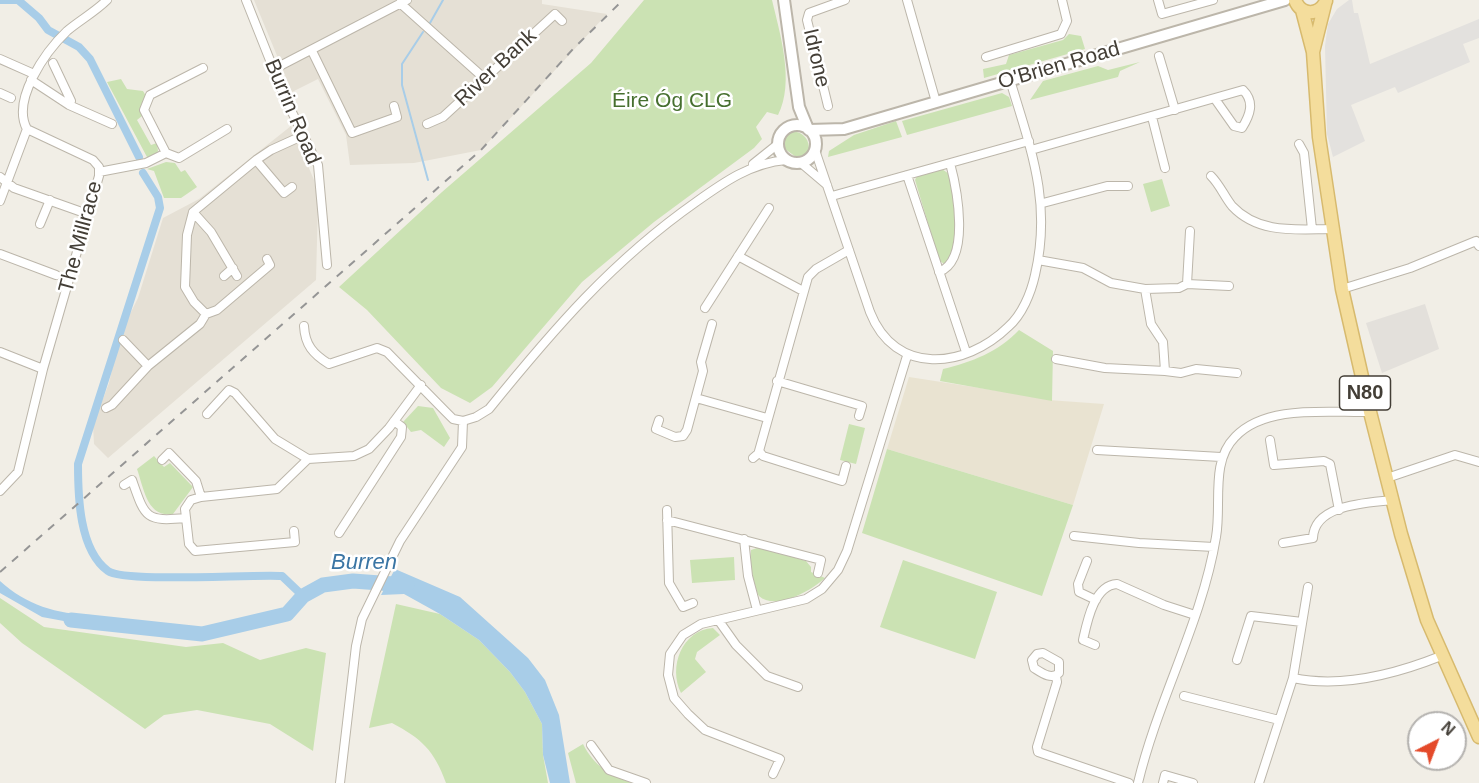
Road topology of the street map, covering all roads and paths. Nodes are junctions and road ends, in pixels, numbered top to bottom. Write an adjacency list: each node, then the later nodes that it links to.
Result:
1 (107, 0): 21 (street)
2 (246, 0): 20 (street, Burrin Road)
3 (784, 0): 31 (street)
4 (845, 0): 30 (street, Idrone)
5 (907, 0): 27 (street)
6 (1062, 0): 16 (street)
7 (1158, 0): 8 (street)
8 (1213, 0)
9 (404, 2): 13 (street); 22 (street)
10 (1326, 2): 11 (main road, N80); 14 (main road, N80)
11 (1293, 4): 14 (main road, N80); 23 (street, O'Brien Road)
12 (562, 21): 22 (street, River Bank)
13 (312, 51): 20 (street); 29 (street)
14 (1312, 52): 71 (main road, N80)
15 (1159, 56): 32 (street)
16 (986, 57)
17 (0, 59): 21 (street)
18 (54, 63): 28 (street)
19 (203, 68): 47 (street)
20 (274, 69): 41 (street, Burrin Road)
21 (32, 77): 28 (street); 36 (street)
22 (484, 79): 35 (street, River Bank)
23 (1010, 80): 27 (street, O'Brien Road); 42 (street)
24 (1, 90): 25 (street)
25 (11, 98)
26 (1215, 99): 26 (street); 32 (street)
27 (936, 102): 40 (street, O'Brien Road)
28 (69, 105): 34 (street)
29 (394, 106)
30 (828, 106)
31 (799, 107): 38 (street); 39 (street)
32 (1175, 110): 33 (street)
33 (1152, 117): 46 (street); 52 (street)
34 (112, 124)
35 (427, 124)
36 (27, 129): 54 (street, The Millrace); 58 (street)
37 (227, 129): 47 (street)
38 (786, 129): 39 (street); 43 (street)
39 (808, 129): 40 (street, O'Brien Road); 45 (street)
40 (837, 130): 45 (street, O'Brien Road)
41 (304, 135): 48 (street); 79 (street, Burrin Road)
42 (1029, 141): 46 (street); 51 (street)
43 (778, 144): 49 (street); 53 (street)
44 (1299, 144): 70 (street)
45 (815, 149): 50 (street); 59 (street)
46 (1031, 150): 65 (street)
47 (166, 153): 54 (street)
48 (256, 160): 61 (street); 68 (street)
49 (786, 160): 50 (street); 53 (street)
50 (801, 163): 59 (street)
51 (950, 163): 55 (street); 80 (street)
52 (1165, 168)
53 (747, 170): 113 (street)
54 (99, 172): 100 (street, The Millrace)
55 (908, 175): 62 (street); 80 (street)
56 (1211, 176): 70 (street)
57 (0, 177): 58 (street)
58 (8, 183): 63 (street); 64 (street)
59 (827, 185): 62 (street)
60 (1128, 186): 65 (street)
61 (292, 187)
62 (832, 195): 74 (street)
63 (50, 200): 67 (street); 69 (street)
64 (0, 201)
65 (1042, 203): 78 (street)
66 (769, 208): 76 (street)
67 (79, 211)
68 (193, 212): 82 (street); 89 (street)
69 (40, 224)
70 (1312, 229): 71 (street)
71 (1334, 229): 86 (main road, N80)
72 (1190, 231): 83 (street)
73 (1478, 242): 86 (street)
74 (849, 250): 87 (street); 96 (street)
75 (0, 254): 81 (street)
76 (738, 256): 87 (street); 88 (street)
77 (267, 259): 89 (street)
78 (1038, 260): 85 (street); 95 (street)
79 (327, 265)
80 (939, 272): 95 (street)
81 (56, 275)
82 (224, 276)
83 (1187, 284): 84 (street); 85 (street)
84 (1229, 286)
85 (1145, 289): 101 (street)
86 (1342, 289): 107 (main road, N80)
87 (803, 291): 103 (street)
88 (705, 308)
89 (206, 314): 99 (street)
90 (712, 324): 105 (street)
91 (304, 326): 104 (street)
92 (123, 340): 93 (street)
93 (134, 351): 97 (street); 99 (street)
94 (0, 352): 100 (street)
95 (966, 352): 96 (street)
96 (906, 356): 143 (street)
97 (127, 358)
98 (1056, 359): 101 (street)
99 (148, 366): 106 (street)
100 (43, 369): 125 (street, The Millrace)
101 (1165, 371): 102 (street)
102 (1237, 373)
103 (777, 381): 109 (street); 110 (street)
104 (421, 385): 112 (street); 113 (street)
105 (696, 398): 110 (street); 111 (street)
106 (106, 408)
107 (1370, 412): 117 (street); 123 (main road, N80)
108 (207, 414): 120 (street)
109 (859, 416)
110 (767, 418): 116 (street)
111 (659, 420)
112 (394, 421): 120 (street); 133 (street)
113 (463, 421): 158 (street)
114 (1270, 440): 129 (street)
115 (1097, 450): 117 (street)
116 (760, 452): 118 (street); 122 (street)
117 (1221, 457): 137 (street)
118 (753, 458)
119 (162, 459): 126 (street)
120 (308, 459): 126 (street)
121 (1479, 462): 123 (street)
122 (846, 466)
123 (1387, 478): 127 (main road, N80)
124 (124, 485): 130 (street)
125 (0, 490)
126 (201, 497): 130 (street)
127 (1392, 500): 129 (street); 148 (main road, N80)
128 (667, 510): 131 (street)
129 (1339, 510): 136 (street)
130 (185, 518): 132 (street)
131 (667, 520): 135 (street); 142 (street)
132 (294, 531)
133 (339, 533)
134 (1074, 536): 137 (street)
135 (744, 539): 139 (street); 143 (street)
136 (1283, 543)
137 (1214, 547): 144 (street)
138 (1087, 561): 141 (street)
139 (818, 573)
140 (1308, 587): 146 (street)
141 (1096, 600): 144 (street); 147 (street)
142 (693, 603)
143 (757, 610): 145 (street)
144 (1195, 615): 161 (street)
145 (719, 621): 152 (street); 157 (street)
146 (1302, 622): 149 (street); 151 (street)
147 (1095, 645)
148 (1441, 656): 151 (street); 155 (main road, N80)
149 (1237, 660)
150 (1056, 676): 160 (street)
151 (1293, 678): 154 (street)
152 (798, 687)
153 (1184, 696): 154 (street)
154 (1279, 720): 164 (street)
155 (1479, 737)
156 (591, 745): 159 (street)
157 (773, 774)
158 (340, 783)
159 (646, 783)
160 (1129, 783)
161 (1138, 783)
162 (1163, 783): 163 (street)
163 (1193, 783)
164 (1259, 783)

